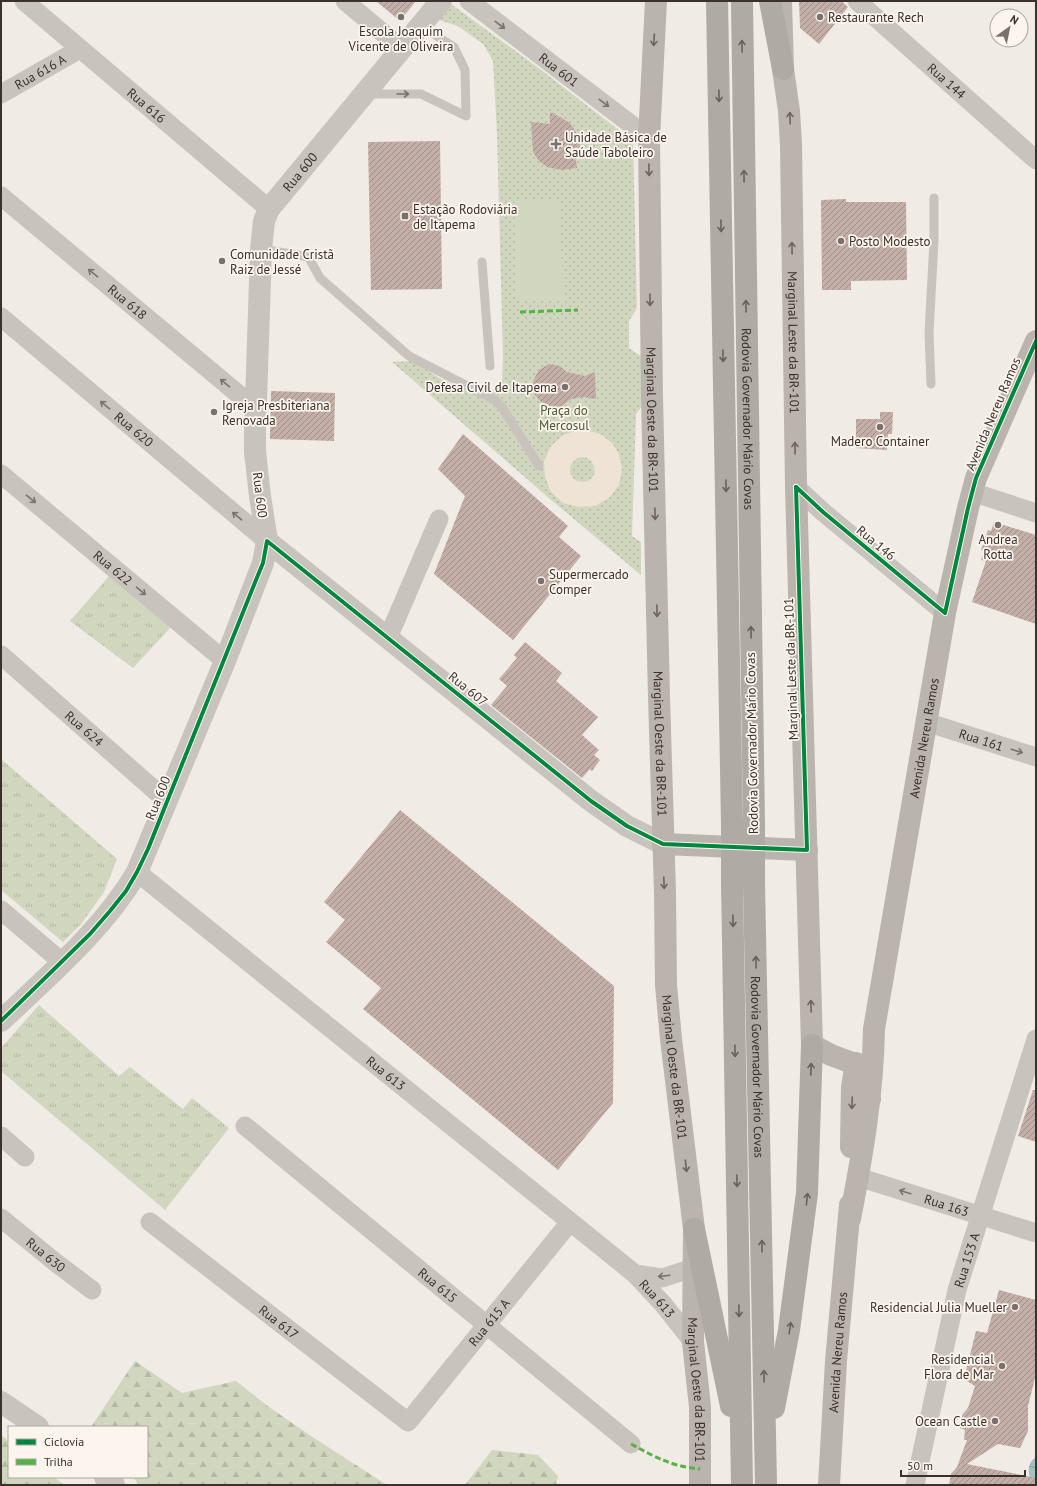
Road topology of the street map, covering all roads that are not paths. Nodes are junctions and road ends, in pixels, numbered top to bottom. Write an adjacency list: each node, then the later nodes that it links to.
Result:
1 (24, 1): 12 (street, Rua 616)
2 (345, 1): 13 (street)
3 (441, 1): 11 (street, Rua 600)
4 (469, 1): 17 (street, Rua 601, one-way to 17)
5 (656, 1): 17 (main road, Marginal Oeste da BR-101, one-way to 17)
6 (717, 1): 75 (highway, Rodovia Governador Mário Covas, one-way to 75, bridge)
7 (742, 1): 74 (highway, Rodovia Governador Mário Covas, one-way to 7, bridge)
8 (770, 1): 14 (highway)
9 (781, 1): 14 (main road, Marginal Leste da BR-101)
10 (856, 1): 18 (street, Rua 144)
11 (420, 26): 13 (street, Rua 600); 16 (lane, one-way to 11)
12 (80, 49): 15 (street, Rua 616 A); 21 (street, Rua 616)
13 (402, 49): 16 (street, Rua 600)
14 (783, 69): 31 (main road, Marginal Leste da BR-101, one-way to 14)
15 (1, 94)
16 (364, 94): 21 (street, Rua 600)
17 (649, 138): 43 (main road, Marginal Oeste da BR-101, one-way to 43)
18 (1036, 160)
19 (1, 196): 28 (street, Rua 618, one-way to 19)
20 (934, 198): 27 (lane)
21 (270, 209): 22 (street, Rua 600)
22 (261, 249): 28 (street, Rua 600); 29 (lane)
23 (482, 262): 26 (lane)
24 (1, 317): 35 (street, Rua 620, one-way to 24)
25 (1036, 341): 32 (main road, Avenida Nereu Ramos)
26 (490, 366)
27 (931, 384)
28 (255, 408): 35 (street, Rua 600)
29 (539, 466)
30 (1, 474): 39 (street, Rua 622, one-way to 39)
31 (796, 487): 36 (street, Rua 146); 44 (main road, Marginal Leste da BR-101)
32 (972, 492): 33 (street); 36 (main road, Avenida Nereu Ramos)
33 (1036, 513)
34 (439, 519): 37 (street)
35 (267, 541): 37 (street, Rua 607); 39 (street, Rua 600)
36 (945, 613): 40 (main road, Avenida Nereu Ramos)
37 (388, 638): 43 (street, Rua 607)
38 (1, 656): 42 (street, Rua 624)
39 (225, 661): 42 (street, Rua 600)
40 (926, 722): 41 (street, Rua 161, one-way to 41); 49 (main road, Avenida Nereu Ramos)
41 (1036, 757)
42 (167, 801): 45 (street, Rua 600)
43 (663, 844): 44 (main road); 63 (main road, Marginal Oeste da BR-101, one-way to 63)
44 (807, 850): 51 (main road, Marginal Leste da BR-101, one-way to 44)
45 (137, 872): 47 (street, Rua 600); 62 (street, Rua 613)
46 (1, 910): 47 (street)
47 (62, 962): 48 (street, Rua 600)
48 (1, 1021)
49 (874, 1030): 52 (main road, Avenida Nereu Ramos); 53 (main road, Avenida Nereu Ramos)
50 (1036, 1039): 58 (street, Rua 153 A)
51 (812, 1045): 52 (main road); 74 (highway, one-way to 51)
52 (855, 1064): 53 (main road); 60 (main road, Avenida Nereu Ramos, one-way to 60)
53 (870, 1099): 57 (main road, Avenida Nereu Ramos)
54 (245, 1126): 68 (street, Rua 615)
55 (1, 1136): 56 (street)
56 (25, 1157)
57 (858, 1177): 58 (street, Rua 163, one-way to 57); 60 (main road, Avenida Nereu Ramos)
58 (981, 1216): 64 (street, Rua 163); 82 (street, Rua 153 A)
59 (1, 1218): 67 (street, Rua 630)
60 (850, 1219): 81 (main road, Avenida Nereu Ramos)
61 (150, 1222): 71 (street, Rua 617)
62 (570, 1222): 66 (street, Rua 613); 68 (street, Rua 615 A)
63 (694, 1229): 65 (main road, Marginal Oeste da BR-101); 75 (highway)
64 (1036, 1232)
65 (693, 1268): 66 (street, Rua 613, one-way to 66); 69 (main road, Marginal Oeste da BR-101)
66 (635, 1274): 69 (street, Rua 613)
67 (92, 1290)
68 (487, 1325): 71 (street, Rua 615 A); 73 (street, Rua 615)
69 (693, 1342): 78 (main road, Marginal Oeste da BR-101)
70 (1, 1402): 72 (street)
71 (408, 1422)
72 (37, 1426)
73 (631, 1444)
74 (766, 1449): 80 (highway, Rodovia Governador Mário Covas)
75 (742, 1458): 79 (highway, Rodovia Governador Mário Covas)
76 (106, 1478): 77 (street)
77 (114, 1485)
78 (700, 1485)
79 (742, 1485)
80 (766, 1485)
81 (828, 1485)
82 (915, 1485)

